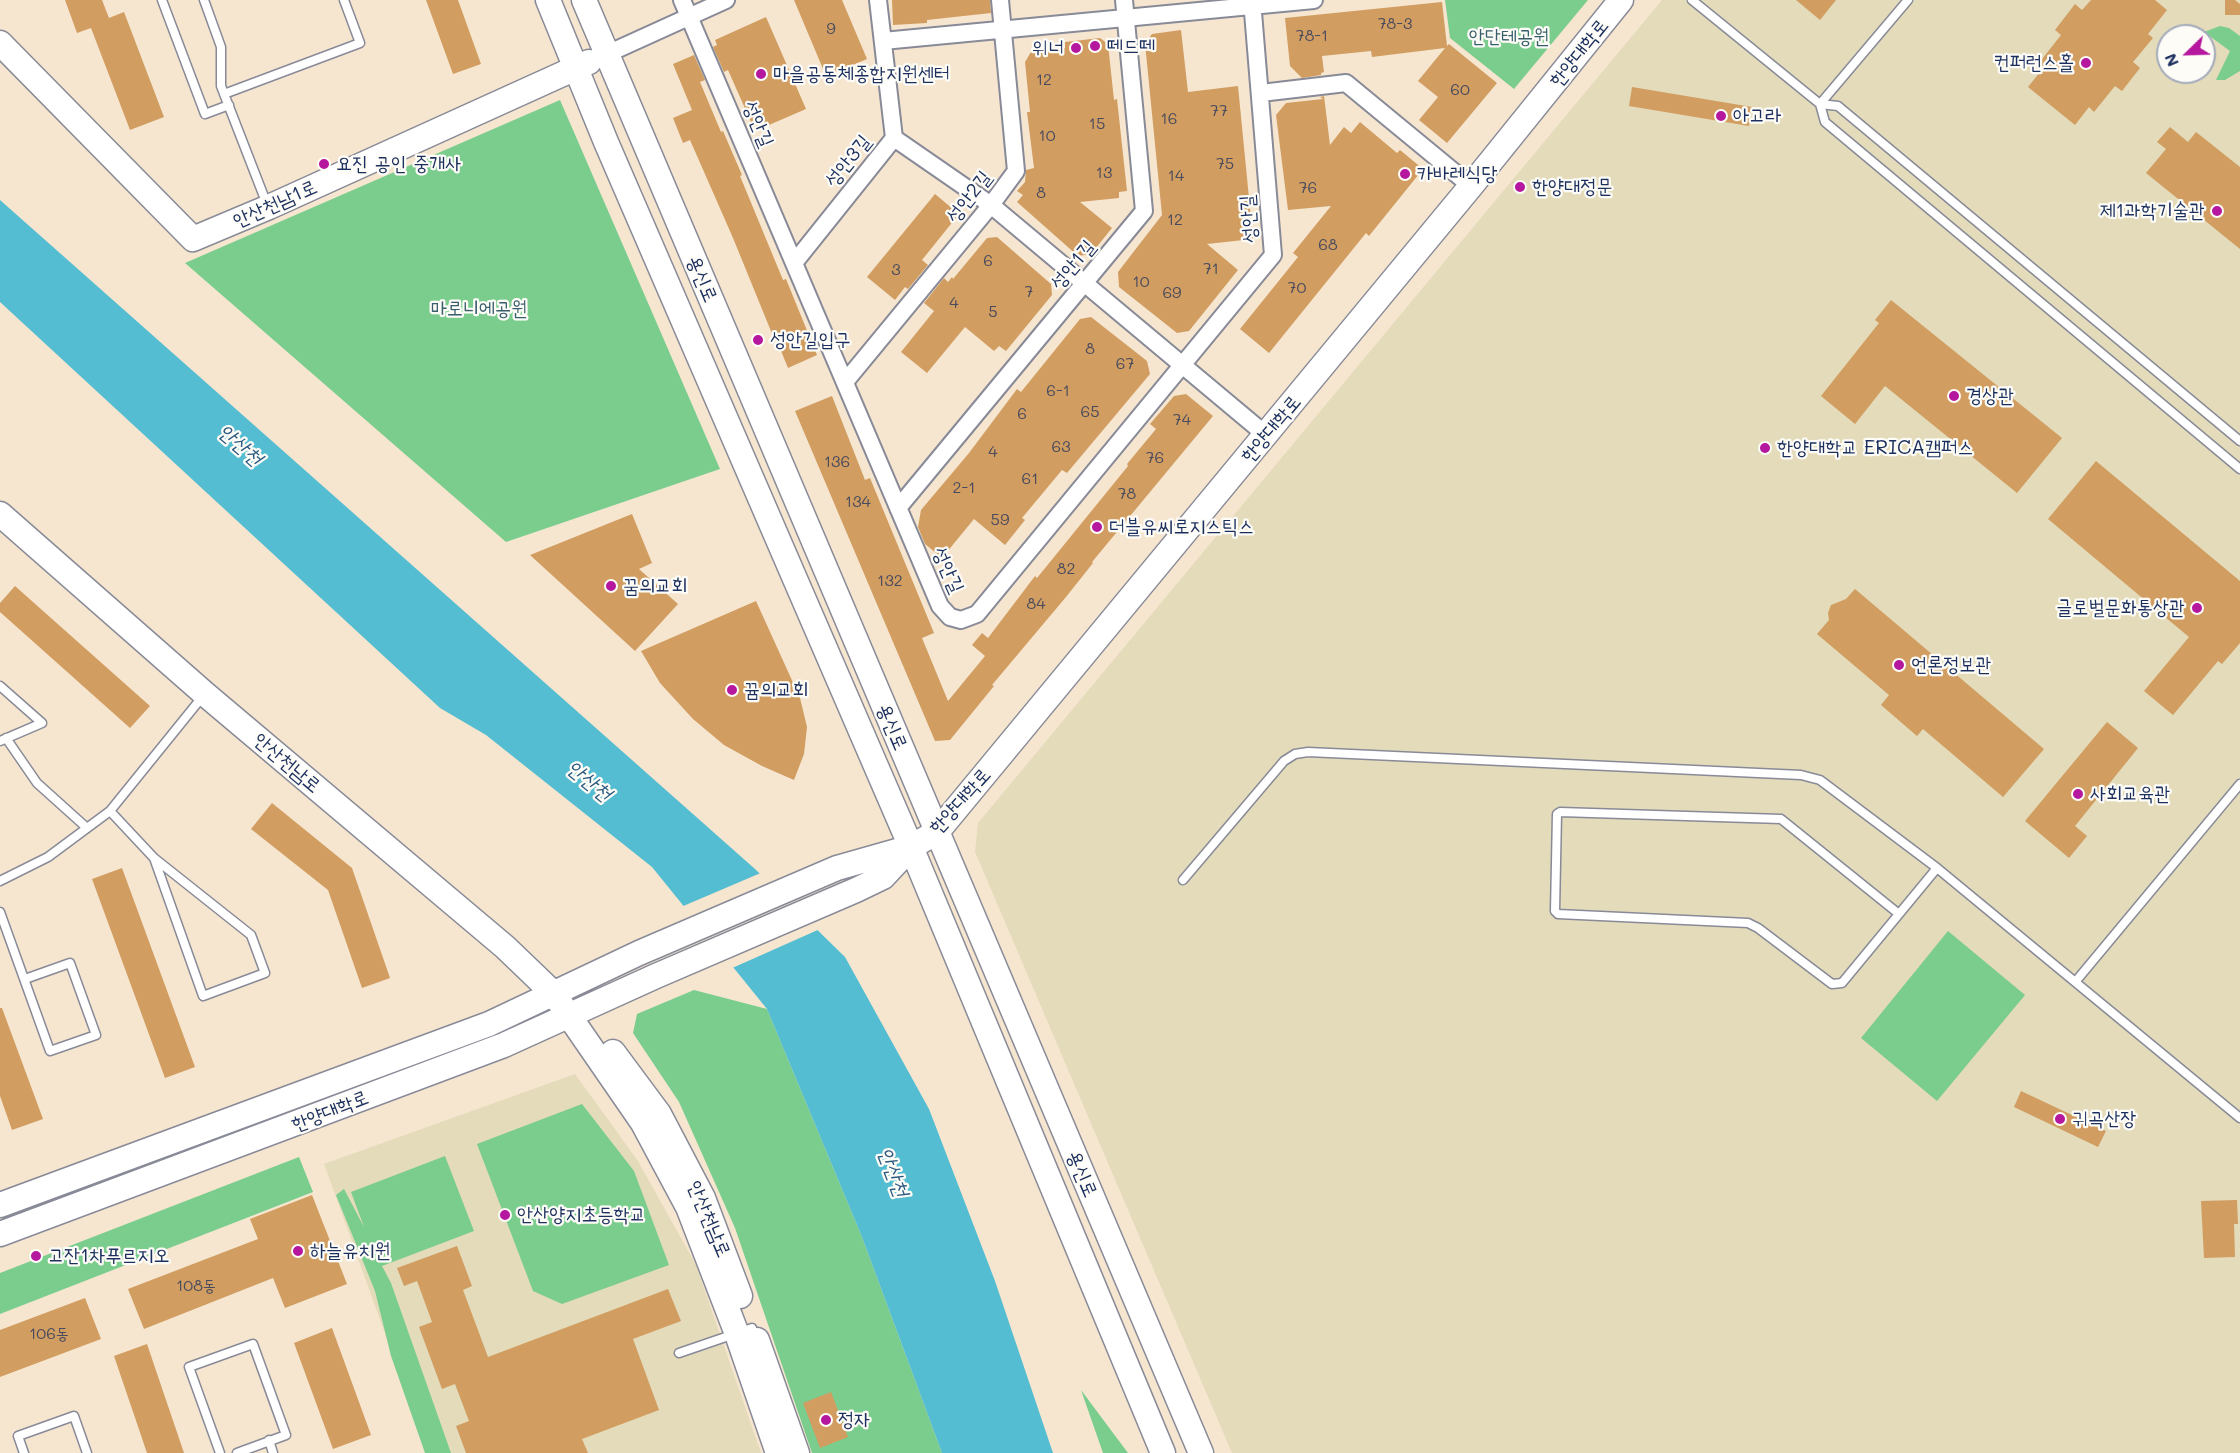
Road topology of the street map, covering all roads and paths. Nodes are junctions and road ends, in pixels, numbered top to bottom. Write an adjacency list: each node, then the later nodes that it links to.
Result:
1 (162, 0): 25 (lane)
2 (204, 0): 23 (lane)
3 (344, 0): 23 (lane)
4 (548, 0): 21 (street, 용신로)
5 (584, 0): 20 (street, 용신로)
6 (682, 0): 16 (street, 성안길)
7 (726, 0): 16 (street)
8 (878, 0): 18 (street, 성안3길)
9 (1000, 0): 17 (street, 성안2길)
10 (1314, 0): 14 (street)
11 (1621, 0): 27 (street, 한양대학로)
12 (1692, 0): 24 (lane)
13 (1908, 0): 24 (lane)
14 (1252, 3): 15 (street); 22 (street, 성안길)
15 (1125, 8): 17 (street); 31 (street, 성안1길)
16 (690, 18): 20 (street); 30 (street, 성안길)
17 (1003, 29): 18 (street); 28 (street, 성안2길)
18 (883, 41): 26 (street, 성안3길)
19 (0, 43): 29 (street, 안산천남1로)
20 (607, 54): 21 (street, 안산천남1로); 45 (street, 용신로)
21 (576, 67): 29 (street, 안산천남1로); 46 (street, 용신로)
22 (1261, 93): 27 (street); 32 (street, 성안길)
23 (224, 94): 25 (lane)
24 (1820, 104): 35 (lane); 36 (lane)
25 (229, 105): 29 (lane)
26 (894, 138): 28 (street); 30 (street, 성안3길)
27 (1471, 186): 34 (street, 한양대학로)
28 (991, 205): 31 (street); 33 (street, 성안2길)
29 (269, 207)
30 (794, 263): 33 (street, 성안길)
31 (1086, 283): 32 (street); 37 (street, 성안1길)
32 (1182, 364): 34 (street); 37 (street, 성안길)
33 (845, 382): 37 (street, 성안길)
34 (1266, 435): 45 (street, 한양대학로)
35 (2240, 441)
36 (2240, 469)
37 (898, 508)
38 (0, 514): 40 (street, 안산천남로)
39 (0, 686): 41 (lane)
40 (205, 694): 43 (lane); 55 (street, 안산천남로)
41 (3, 739): 44 (lane)
42 (2240, 784): 54 (lane)
43 (110, 811): 44 (lane); 47 (lane)
44 (87, 828): 50 (lane)
45 (937, 832): 46 (street, 한양대학로); 71 (street, 용신로)
46 (911, 846): 55 (street, 한양대학로); 56 (street, 한양대학로); 70 (street, 용신로)
47 (154, 858): 47 (lane)
48 (1937, 868): 49 (lane); 52 (lane); 54 (lane)
49 (1184, 880)
50 (0, 881)
51 (0, 912): 53 (lane)
52 (1899, 914): 52 (lane)
53 (25, 980): 53 (lane)
54 (2076, 981): 57 (lane)
55 (555, 994): 56 (street, 안산천남로); 58 (street, 한양대학로)
56 (570, 1016): 59 (street, 한양대학로); 60 (street, 안산천남로)
57 (2240, 1118)
58 (0, 1205)
59 (0, 1234)
60 (745, 1331): 61 (lane); 68 (street, 안산천남로); 69 (street, 안산천남로)
61 (679, 1353)
62 (269, 1440): 65 (lane); 66 (lane); 67 (lane)
63 (24, 1453): 64 (lane)
64 (87, 1453)
65 (220, 1453)
66 (237, 1453)
67 (273, 1453)
68 (777, 1453)
69 (796, 1453)
70 (1163, 1453)
71 (1201, 1453)

